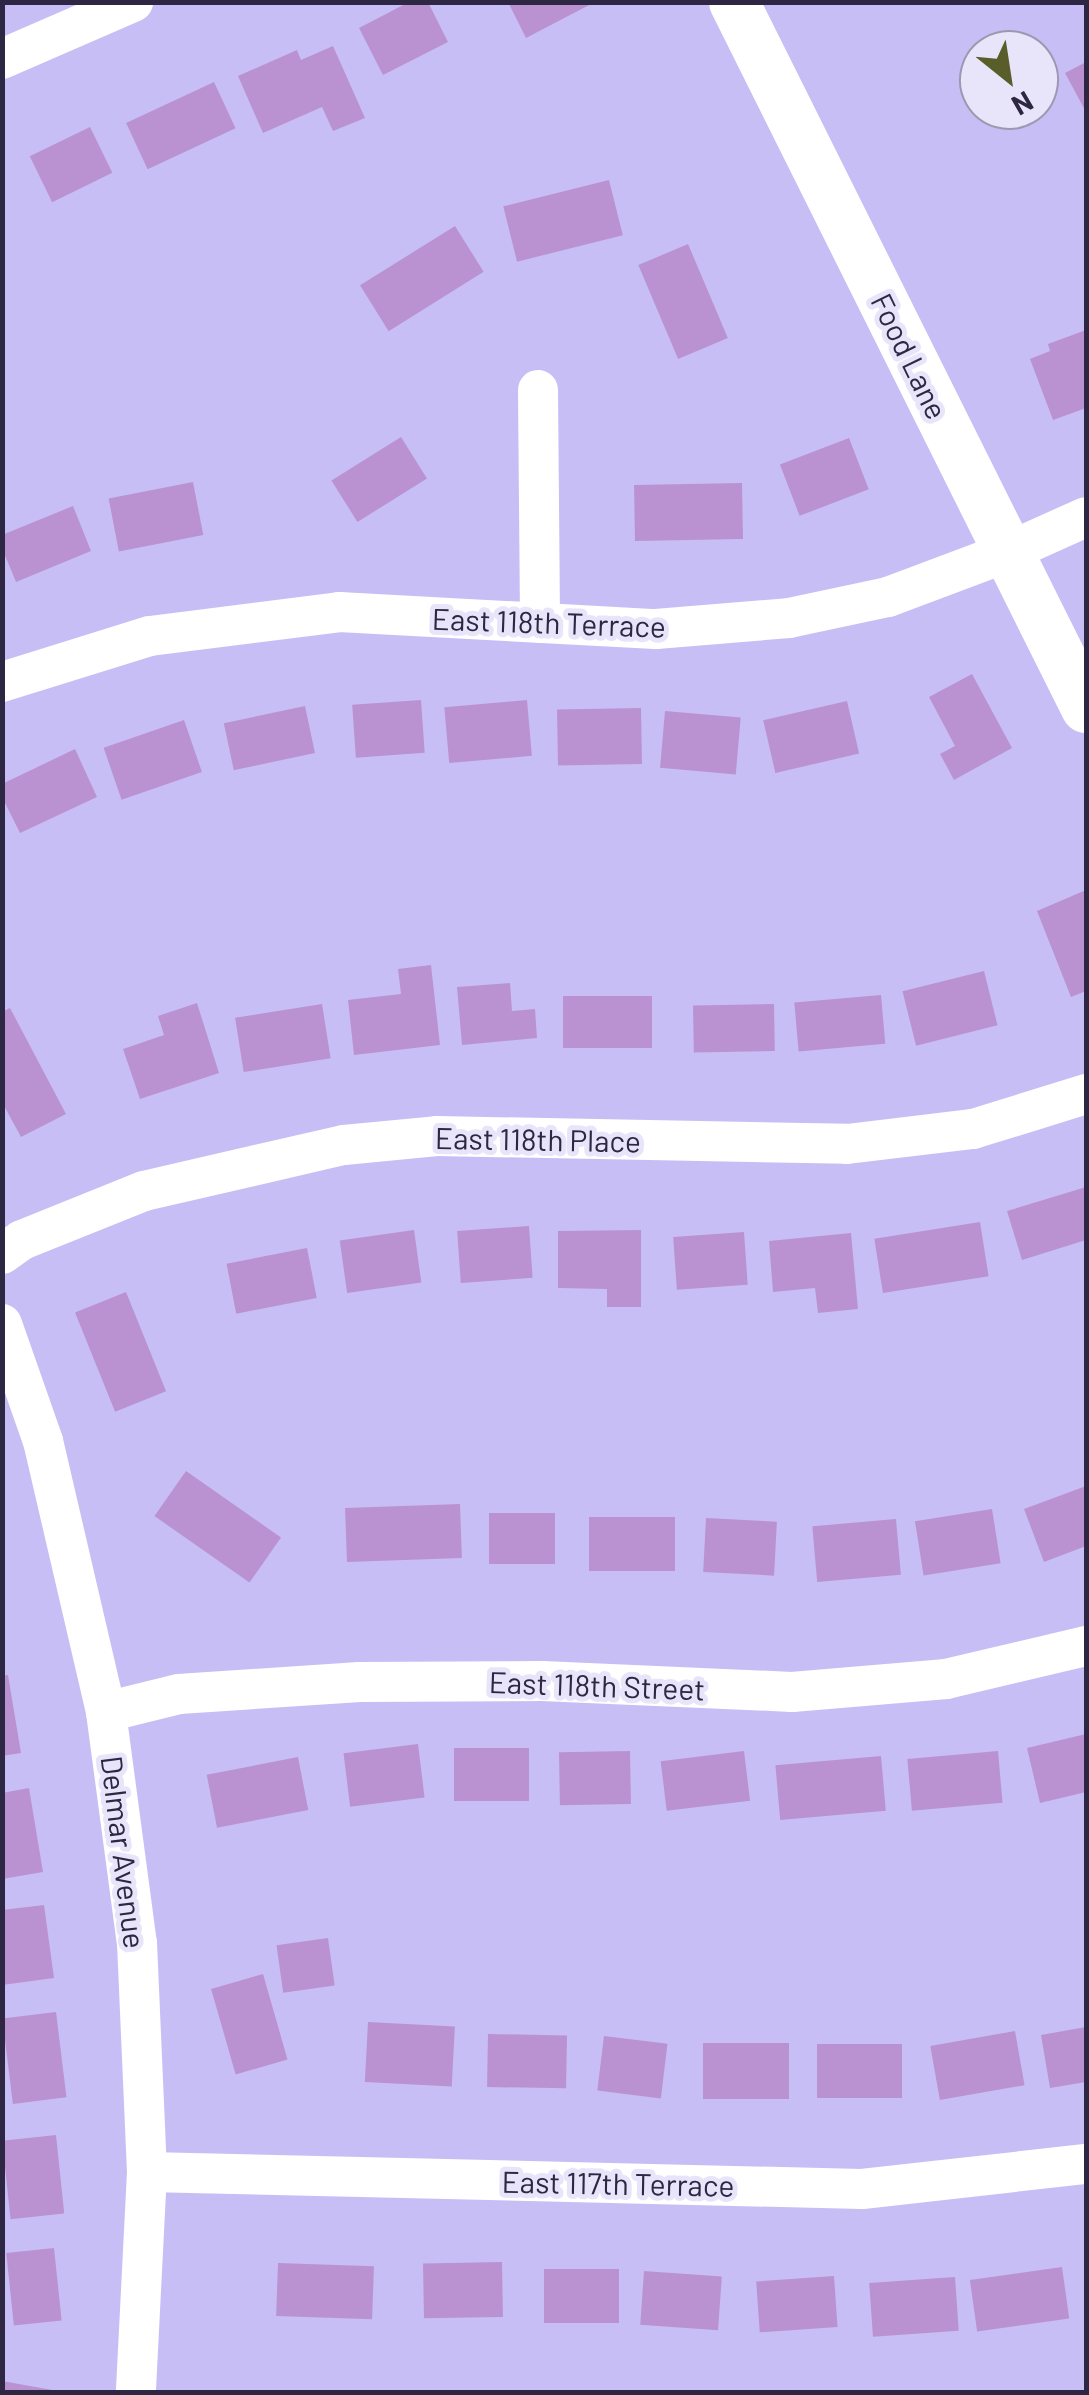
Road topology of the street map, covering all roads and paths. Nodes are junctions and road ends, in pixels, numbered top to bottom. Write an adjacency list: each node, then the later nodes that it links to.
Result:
1 (133, 2): 3 (street)
2 (734, 2): 6 (street, Food Lane)
3 (2, 59)
4 (538, 390): 7 (street)
5 (1086, 517): 6 (street, East 118th Terrace)
6 (1008, 552): 7 (street, East 118th Terrace); 9 (street, Food Lane)
7 (540, 623): 8 (street, East 118th Terrace)
8 (2, 682)
9 (1086, 708)
10 (1086, 1094): 11 (street, East 118th Place)
11 (2, 1254)
12 (2, 1324): 14 (street, Delmar Avenue)
13 (1086, 1646): 14 (street, East 118th Street)
14 (106, 1712): 16 (street, Delmar Avenue)
15 (1086, 2164): 16 (street, East 117th Terrace)
16 (147, 2172): 17 (street, Delmar Avenue)
17 (136, 2392)

